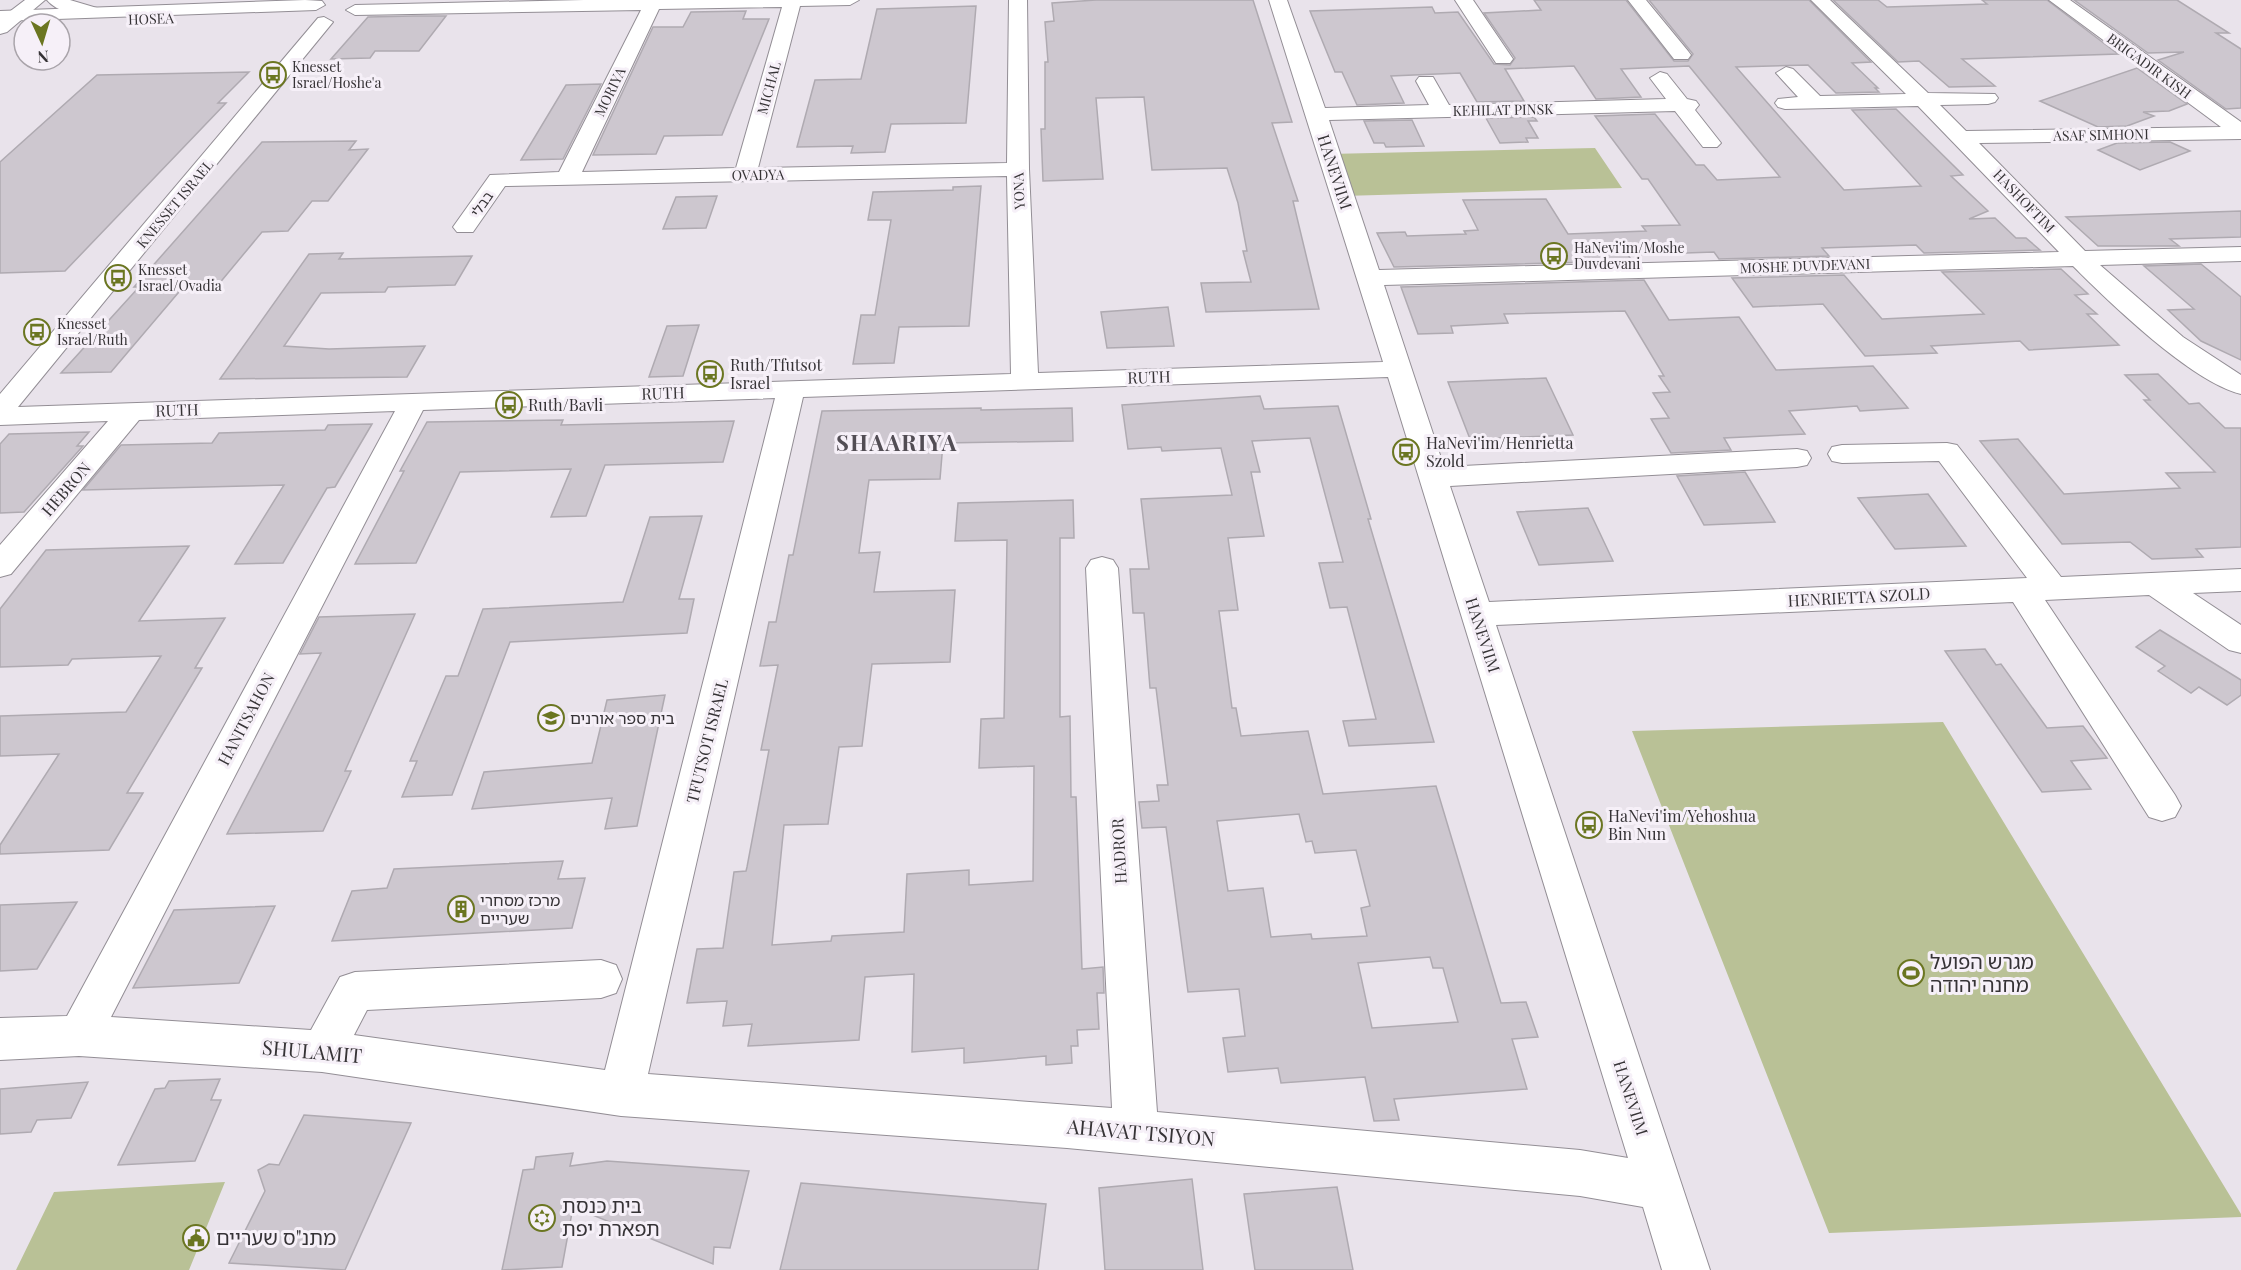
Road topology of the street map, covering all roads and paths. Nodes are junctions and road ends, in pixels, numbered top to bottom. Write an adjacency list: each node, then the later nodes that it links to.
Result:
1 (36, 0): 17 (main road)
2 (56, 0): 15 (main road)
3 (850, 0): 10 (main road)
4 (1018, 0): 33 (main road, YONA)
5 (1278, 0): 29 (main road, HANEVIIM)
6 (1464, 0): 19 (main road)
7 (1637, 0): 18 (main road)
8 (1820, 0): 24 (main road, HASHOFTIM)
9 (2058, 0): 30 (main road, BRIGADIR KISH)
10 (793, 1): 12 (main road); 34 (main road, MICHAL)
11 (582, 3): 12 (main road); 14 (main road)
12 (653, 4): 35 (main road, MORIYA)
13 (327, 8): 14 (main road); 14 (main road); 15 (main road, HOSEA); 15 (main road, HOSEA); 46 (main road, KNESSET ISRAEL)
14 (355, 10)
15 (84, 16): 16 (main road); 17 (main road, HOSEA)
16 (72, 19)
17 (7, 24)
18 (1681, 55)
19 (1503, 59)
20 (1786, 73): 25 (main road)
21 (1660, 78): 27 (main road)
22 (1426, 81): 28 (main road)
23 (1988, 98): 24 (main road)
24 (1924, 100): 25 (main road); 31 (main road, HASHOFTIM)
25 (1815, 102): 26 (main road)
26 (1785, 103)
27 (1685, 105): 28 (main road, KEHILAT PINSK); 32 (main road)
28 (1442, 111): 29 (main road, KEHILAT PINSK)
29 (1317, 114): 40 (main road, HANEVIIM)
30 (2241, 133): 31 (main road, ASAF SIMHONI)
31 (1961, 137): 39 (main road, HASHOFTIM)
32 (1710, 143)
33 (1018, 169): 34 (main road, OVADYA); 42 (main road, YONA)
34 (745, 175): 35 (main road, OVADYA)
35 (567, 179): 36 (main road, OVADYA)
36 (498, 180): 37 (main road, בבלי)
37 (465, 228)
38 (2241, 254): 39 (main road, MOSHE DUVDEVANI)
39 (2080, 259): 40 (main road, MOSHE DUVDEVANI); 43 (main road, HASHOFTIM)
40 (1369, 278): 41 (main road, HANEVIIM)
41 (1398, 369): 42 (main road, RUTH); 51 (main road, HANEVIIM)
42 (1025, 381): 44 (main road, RUTH)
43 (2241, 386)
44 (791, 389): 45 (main road, RUTH); 64 (main road, TFUTSOT ISRAEL)
45 (414, 402): 47 (main road, RUTH); 61 (main road, HANITSAHON)
46 (0, 411)
47 (132, 411): 48 (main road, RUTH); 52 (main road, HEBRON)
48 (0, 416)
49 (1842, 454): 56 (main road)
50 (1797, 458): 51 (main road)
51 (1433, 477): 57 (main road, HANEVIIM)
52 (0, 566)
53 (1102, 568): 65 (main road, HADROR)
54 (2241, 580): 55 (main road, HENRIETTA SZOLD)
55 (2155, 584): 56 (main road, HENRIETTA SZOLD); 58 (main road)
56 (2037, 589): 57 (main road, HENRIETTA SZOLD); 59 (main road)
57 (1476, 614): 66 (main road, HANEVIIM)
58 (2241, 641)
59 (2162, 806)
60 (601, 980): 63 (main road)
61 (79, 1036): 62 (main road, SHULAMIT); 63 (main road, SHULAMIT)
62 (0, 1039)
63 (322, 1051): 64 (main road, SHULAMIT)
64 (621, 1094): 65 (main road, AHAVAT TSIYON)
65 (1136, 1133): 66 (main road, AHAVAT TSIYON)
66 (1659, 1187): 67 (main road, HANEVIIM)
67 (1686, 1270)

